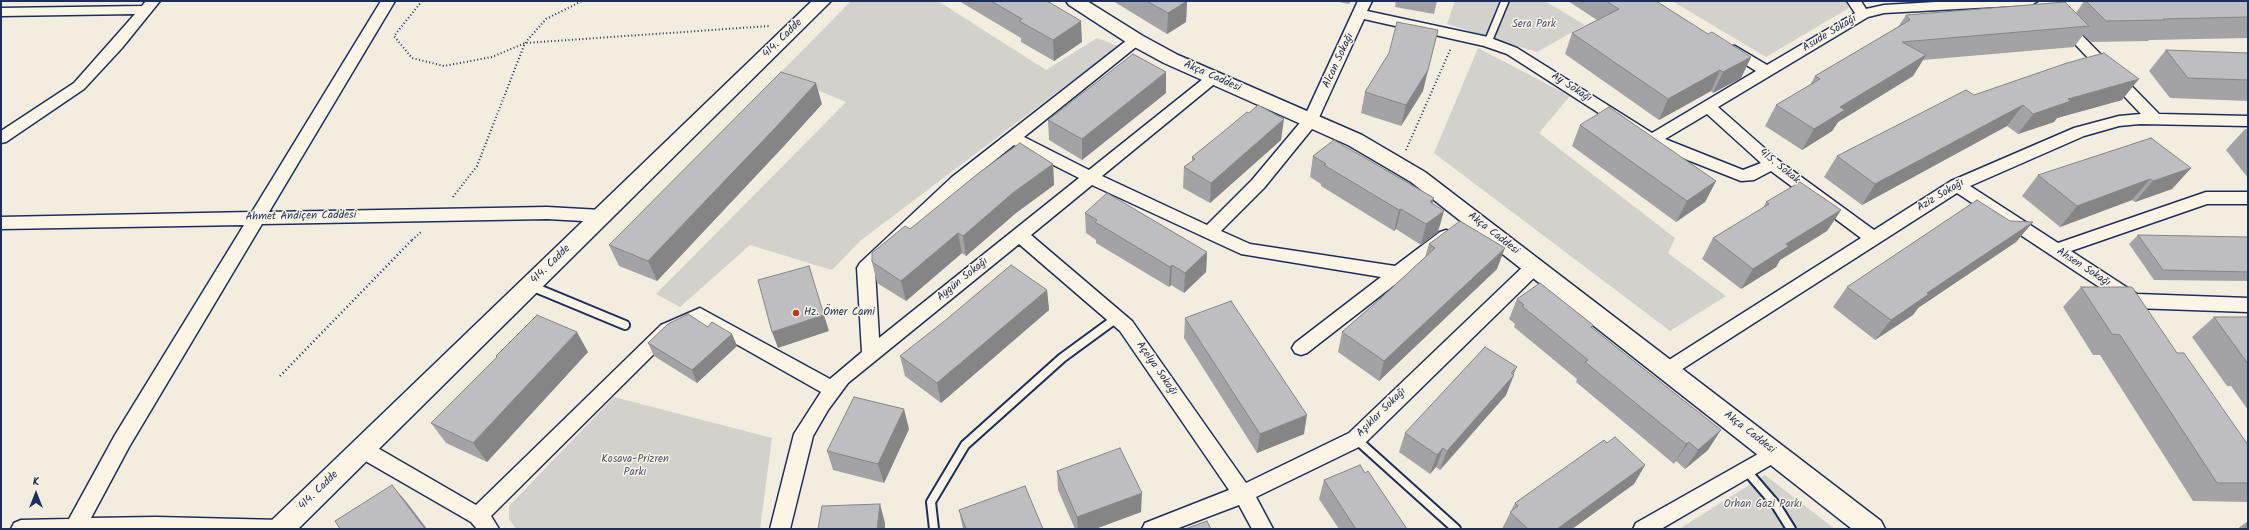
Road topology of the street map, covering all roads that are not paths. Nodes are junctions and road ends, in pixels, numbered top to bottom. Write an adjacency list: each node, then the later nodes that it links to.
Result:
1 (388, 1): 30 (street)
2 (822, 1): 28 (main road, 414. Cadde)
3 (1075, 1): 12 (main road, Akça Caddesi)
4 (1505, 1): 14 (lane)
5 (1854, 1): 11 (street)
6 (2031, 1): 11 (street, Asude Sokağı)
7 (150, 5): 10 (street); 21 (street)
8 (2046, 7): 18 (street)
9 (1363, 8): 14 (street, Ay Sokağı); 19 (street, Alcan Sokağı)
10 (1, 12)
11 (1863, 14): 15 (street, Asude Sokağı)
12 (1136, 40): 16 (main road, Akça Caddesi); 22 (street)
13 (1715, 40): 15 (street)
14 (1488, 42): 23 (street, Ay Sokağı)
15 (1767, 71): 17 (street, Asude Sokağı)
16 (1213, 78): 19 (main road, Akça Caddesi); 25 (street, Aygün Sokağı)
17 (1708, 106): 23 (street, Asude Sokağı); 24 (street, 415. Sokak)
18 (2155, 119): 20 (street, Aziz Sokağı); 26 (street, Aziz Sokağı)
19 (1311, 120): 29 (main road, Akça Caddesi); 32 (street, Alcan Sokağı)
20 (2248, 121)
21 (1, 138)
22 (1014, 138): 25 (street); 45 (street)
23 (1652, 140): 24 (street, Ay Sokağı)
24 (1772, 164): 34 (street, 415. Sokak)
25 (1090, 177): 32 (street); 33 (street, Aygün Sokağı)
26 (1957, 185): 34 (street, Aziz Sokağı); 35 (street, Ahsen Sokağı)
27 (2248, 198): 35 (street)
28 (601, 216): 30 (street, Ahmet Andiçen Caddesi); 38 (main road, 414. Cadde)
29 (1471, 217): 36 (main road, Akça Caddesi); 37 (street)
30 (258, 218): 31 (street, Ahmet Andiçen Caddesi); 54 (street)
31 (1, 223)
32 (1209, 233): 37 (street)
33 (1019, 234): 41 (street, Açelya Sokağı); 45 (street, Aygün Sokağı)
34 (1873, 238): 46 (street, Aziz Sokağı)
35 (2056, 250): 39 (street, Ahsen Sokağı)
36 (1535, 266): 46 (main road, Akça Caddesi); 48 (street, Aşıklar Sokağı)
37 (1398, 273): 44 (street)
38 (530, 286): 43 (lane); 49 (main road, 414. Cadde)
39 (2134, 301): 40 (street); 42 (street)
40 (2248, 305)
41 (1118, 317): 52 (street, Açelya Sokağı); 58 (lane)
42 (2147, 321)
43 (625, 325)
44 (1301, 348)
45 (871, 353): 47 (street, Aygün Sokağı)
46 (1667, 370): 50 (main road, Akça Caddesi)
47 (832, 389): 53 (street); 57 (street, Aygün Sokağı)
48 (1356, 439): 52 (street, Aşıklar Sokağı); 61 (lane)
49 (362, 449): 53 (street); 56 (main road, 414. Cadde)
50 (1774, 453): 51 (street); 64 (main road, Akça Caddesi)
51 (1745, 470): 62 (street); 63 (lane)
52 (1243, 494): 59 (street, Aşıklar Sokağı); 60 (street, Açelya Sokağı)
53 (484, 523)
54 (75, 528): 55 (street); 56 (street)
55 (21, 529)
56 (281, 529)
57 (780, 529)
58 (934, 529)
59 (1152, 529)
60 (1263, 529)
61 (1456, 529)
62 (1643, 529)
63 (1791, 529)
64 (1872, 529)

